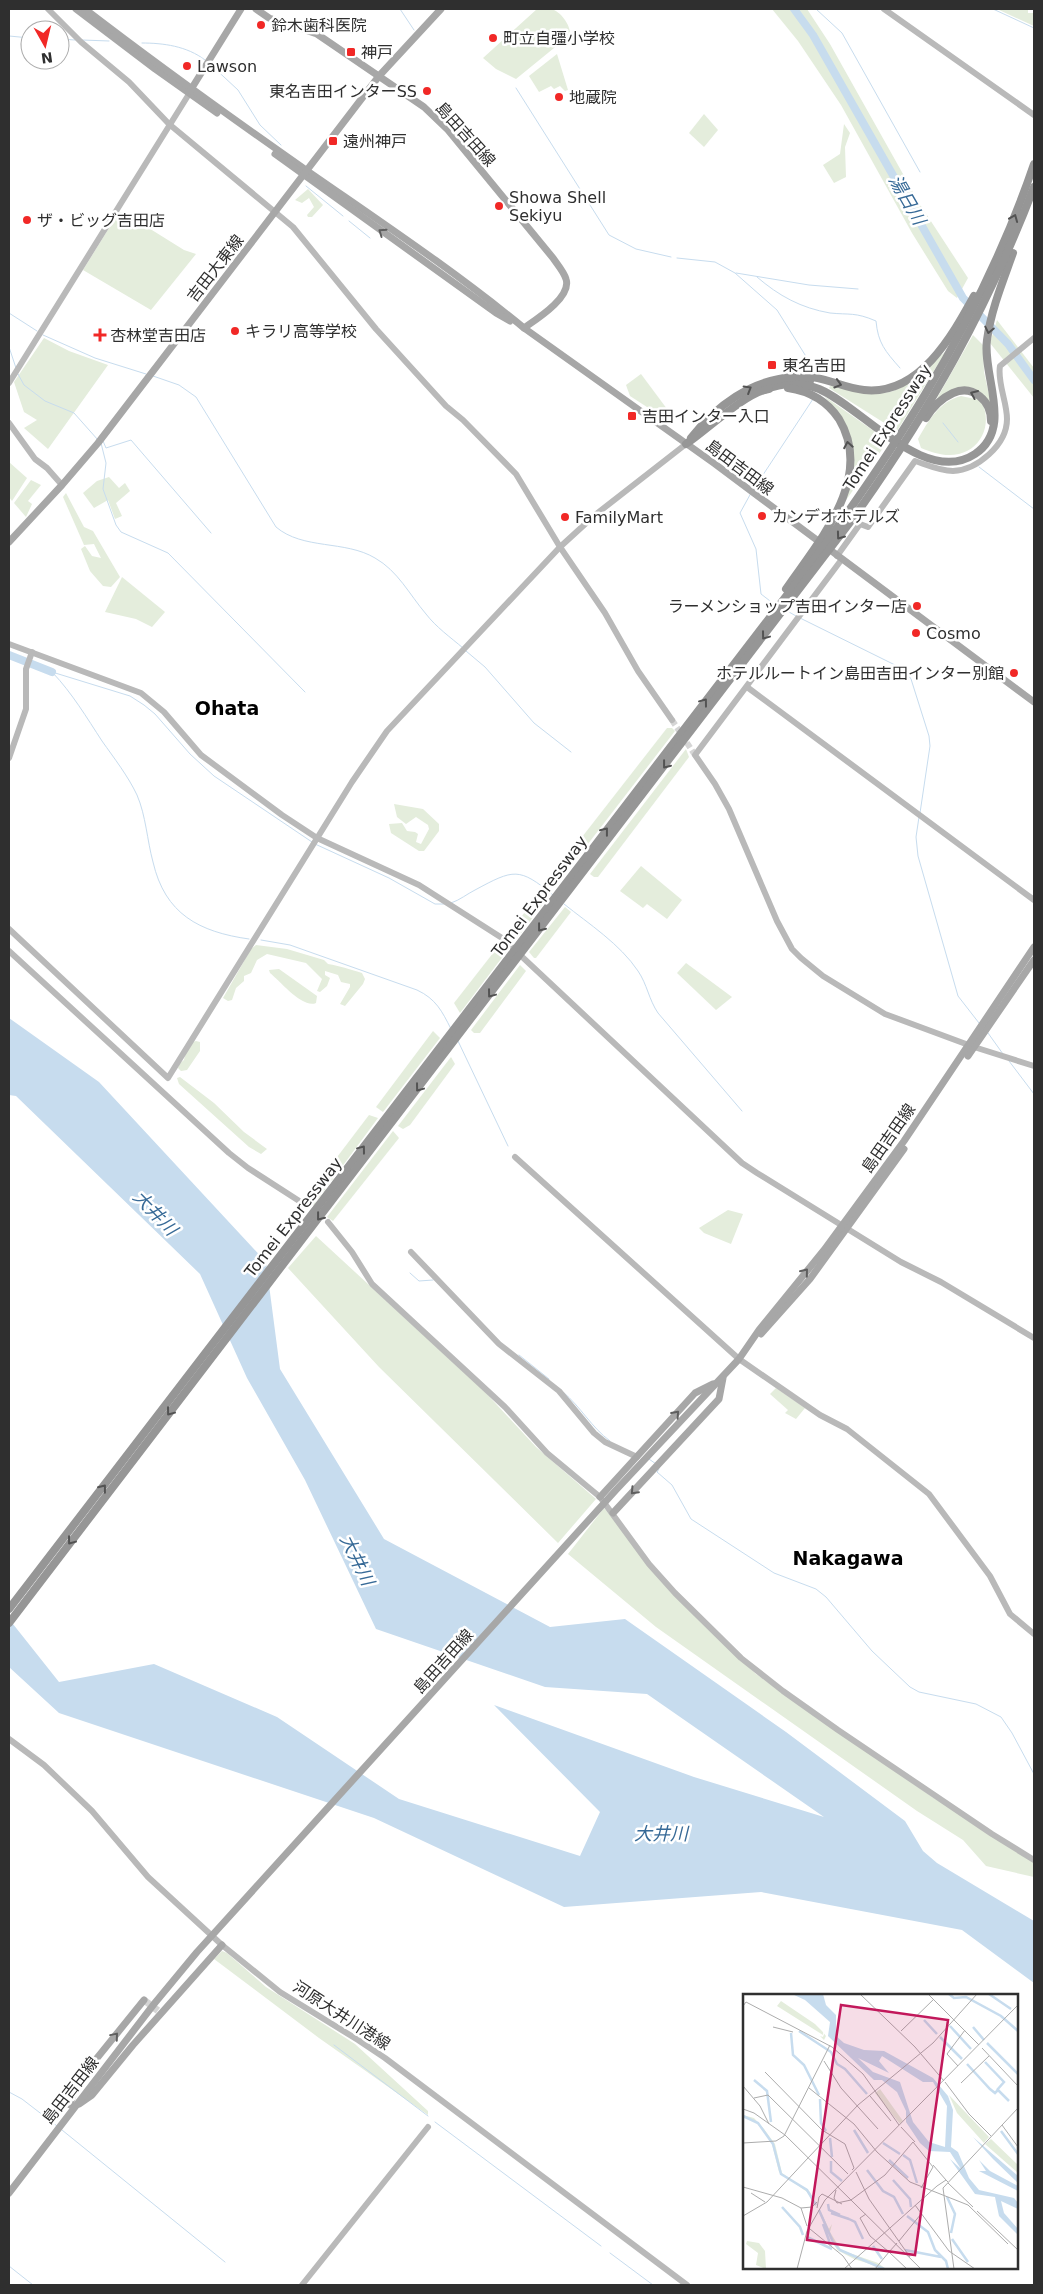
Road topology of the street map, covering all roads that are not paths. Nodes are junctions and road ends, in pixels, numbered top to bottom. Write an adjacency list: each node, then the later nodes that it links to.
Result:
1 (48, 9): 11 (street)
2 (76, 9): 9 (main road, 島田吉田線)
3 (85, 9): 9 (main road, 島田吉田線)
4 (241, 9): 9 (main road)
5 (256, 9): 8 (main road, 島田吉田線)
6 (441, 9): 8 (main road, 吉田大東線)
7 (884, 9): 10 (street)
8 (379, 76): 13 (main road, 吉田大東線); 18 (main road, 島田吉田線)
9 (190, 91): 11 (street); 13 (main road, 島田吉田線)
10 (1034, 115)
11 (168, 124): 15 (street); 21 (street)
12 (1034, 164): 16 (highway, Tomei Expressway, one-way to 12)
13 (305, 172): 15 (main road, 吉田大東線); 18 (main road, 島田吉田線)
14 (1034, 188): 16 (highway, Tomei Expressway); 22 (highway, one-way to 22)
15 (275, 212): 27 (main road, 吉田大東線); 30 (street)
16 (981, 296): 17 (highway); 17 (highway, Tomei Expressway)
17 (970, 317): 20 (highway, one-way to 17); 24 (highway, Tomei Expressway)
18 (524, 328): 25 (main road, 島田吉田線)
19 (1034, 338): 32 (street)
20 (790, 377): 24 (highway, one-way to 24); 25 (highway, one-way to 20)
21 (9, 383)
22 (764, 390): 25 (highway); 31 (highway, one-way to 22)
23 (9, 423): 27 (street)
24 (908, 436): 26 (highway, Tomei Expressway); 26 (highway)
25 (686, 444): 30 (street); 32 (main road, 島田吉田線)
26 (896, 454): 28 (highway, Tomei Expressway); 28 (highway, Tomei Expressway)
27 (62, 485): 29 (main road, 吉田大東線)
28 (850, 515): 31 (highway, Tomei Expressway)
29 (9, 542)
30 (560, 547): 37 (street); 39 (street)
31 (820, 551): 40 (highway, Tomei Expressway, one-way to 40); 40 (highway, Tomei Expressway, one-way to 31)
32 (840, 558): 35 (street); 36 (main road, 島田吉田線)
33 (9, 644): 34 (street)
34 (30, 655): 38 (street); 39 (street)
35 (746, 688): 41 (street); 48 (street)
36 (1034, 702)
37 (672, 720)
38 (9, 758)
39 (317, 838): 42 (street); 53 (street)
40 (568, 886): 45 (highway, Tomei Expressway)
41 (1034, 900)
42 (9, 929)
43 (1034, 947): 47 (main road, 島田吉田線)
44 (9, 951): 51 (street)
45 (513, 958): 54 (highway, Tomei Expressway, one-way to 54); 54 (highway, Tomei Expressway, one-way to 45)
46 (1034, 960): 47 (main road, 島田吉田線)
47 (983, 1028): 48 (main road, 島田吉田線)
48 (972, 1046): 49 (street); 53 (main road, 島田吉田線)
49 (1034, 1066)
50 (515, 1157): 57 (street)
51 (307, 1206)
52 (328, 1222): 61 (street)
53 (845, 1227): 56 (street); 57 (main road, 島田吉田線)
54 (304, 1232): 63 (highway, Tomei Expressway, one-way to 54); 64 (highway, Tomei Expressway, one-way to 64)
55 (411, 1252): 59 (street)
56 (1034, 1338)
57 (739, 1359): 58 (main road, 島田吉田線); 65 (street)
58 (724, 1377): 59 (main road, one-way to 58); 60 (main road); 70 (main road, 島田吉田線)
59 (640, 1454): 60 (main road); 61 (main road)
60 (656, 1468): 62 (main road, one-way to 62)
61 (600, 1497): 62 (street)
62 (613, 1513): 67 (street)
63 (9, 1609)
64 (9, 1623)
65 (1034, 1634)
66 (9, 1739): 68 (street, 河原大井川港線)
67 (1034, 1860)
68 (222, 1945): 70 (main road); 75 (street, 河原大井川港線)
69 (144, 2000): 70 (main road, one-way to 69)
70 (72, 2106): 72 (main road, 島田吉田線); 73 (main road, 島田吉田線)
71 (428, 2127): 74 (street)
72 (9, 2186)
73 (9, 2193)
74 (302, 2285)
75 (687, 2285)

